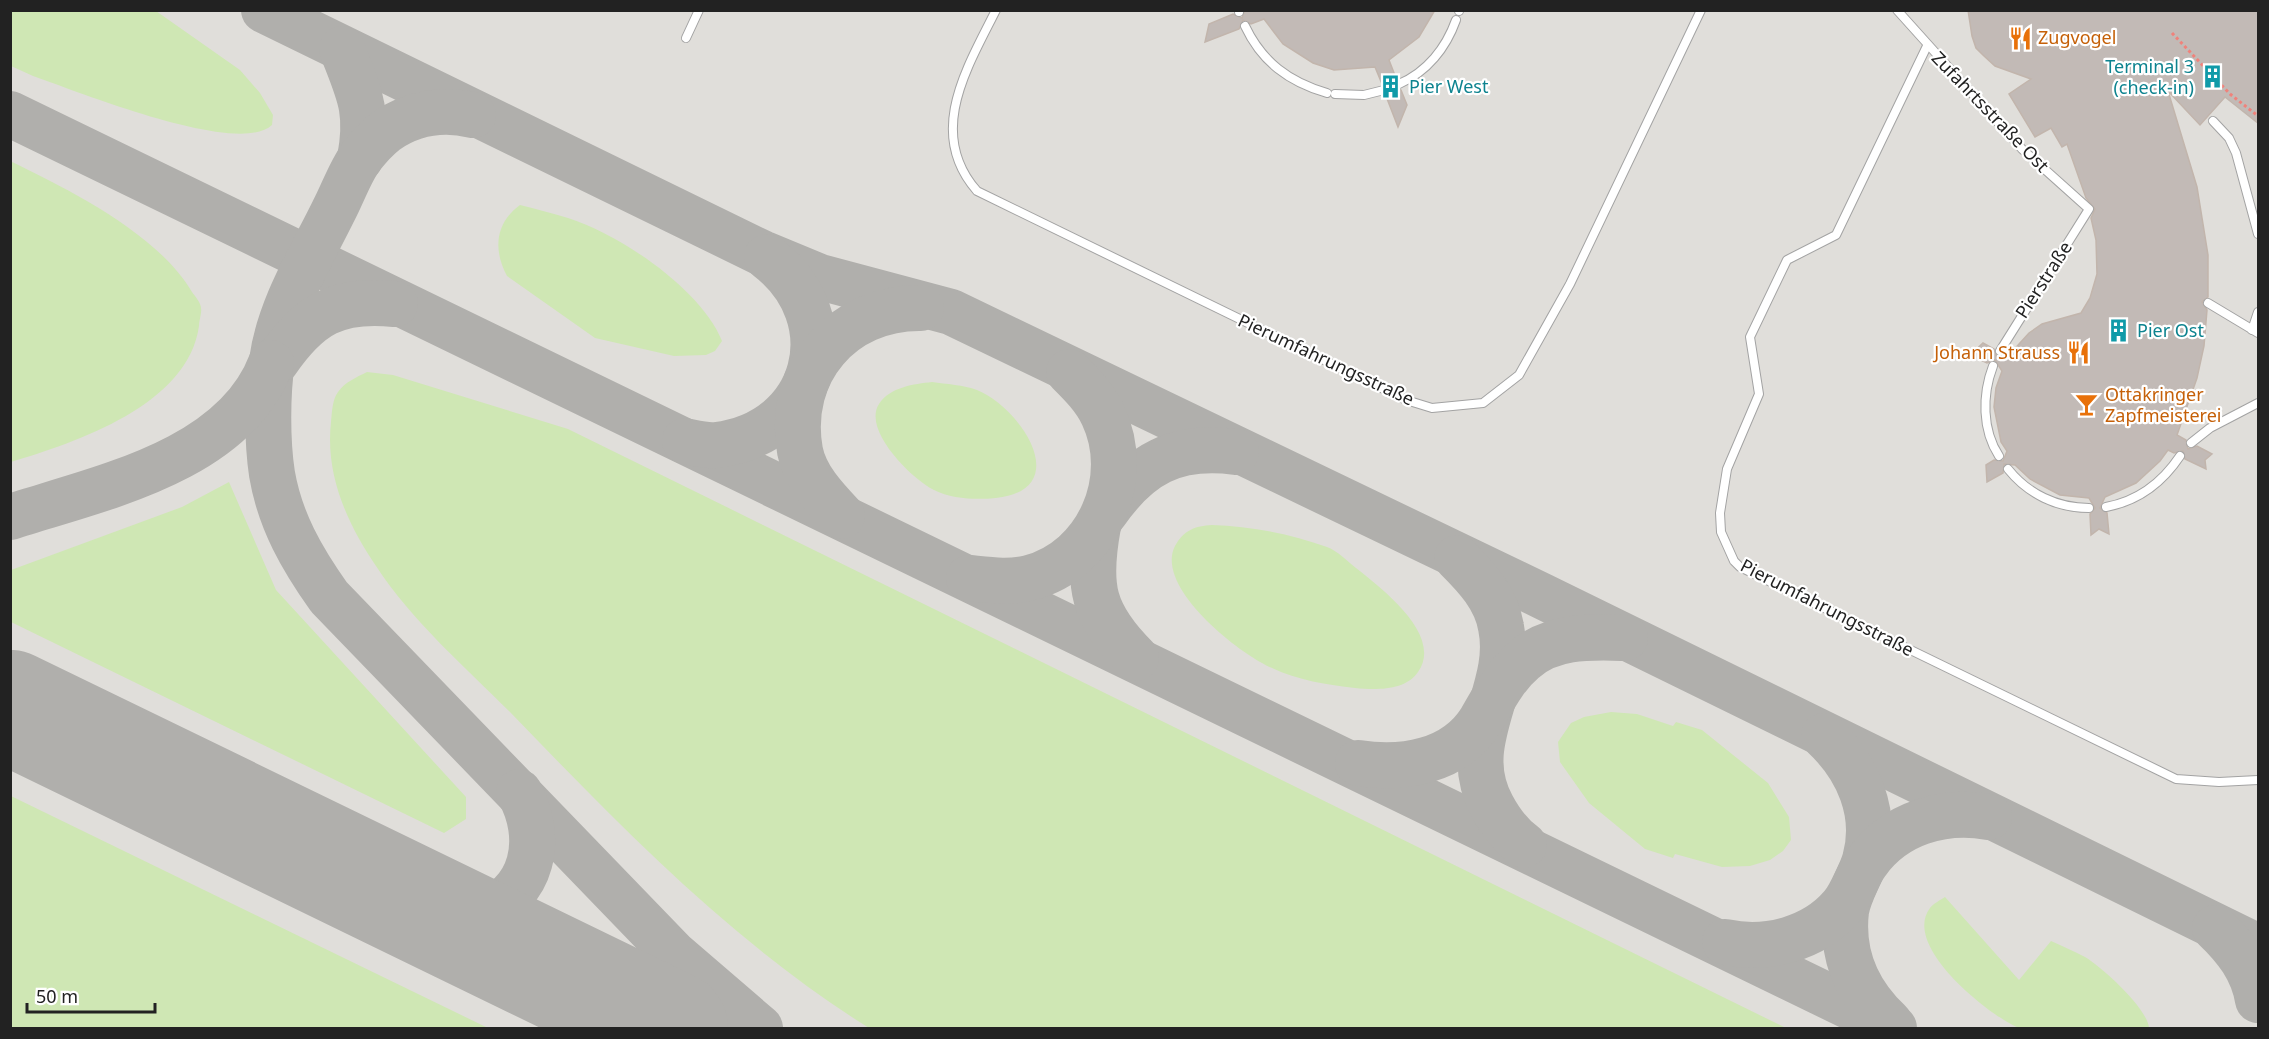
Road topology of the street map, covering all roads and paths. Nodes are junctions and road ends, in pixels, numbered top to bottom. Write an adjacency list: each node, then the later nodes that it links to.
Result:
1 (699, 10): 8 (lane)
2 (996, 10): 3 (lane, Pierumfahrungsstraße)
3 (1701, 10)
4 (1897, 10): 9 (lane, Zufahrtsstraße Ost)
5 (1456, 20): 10 (lane)
6 (1245, 26): 11 (lane)
7 (2172, 33): 12 (path)
8 (686, 38)
9 (1927, 46): 14 (lane, Zufahrtsstraße Ost); 28 (lane, Pierumfahrungsstraße)
10 (1399, 84)
11 (1384, 90)
12 (2259, 116)
13 (2213, 121): 15 (lane)
14 (2089, 209): 19 (lane, Pierstraße)
15 (2259, 234)
16 (2208, 303): 18 (lane)
17 (2259, 312): 18 (lane)
18 (2255, 331)
19 (2000, 351)
20 (1993, 366): 23 (lane)
21 (2259, 403): 22 (lane)
22 (2191, 443)
23 (1999, 456)
24 (2180, 456): 26 (lane)
25 (2008, 469): 27 (lane)
26 (2106, 507)
27 (2089, 508)
28 (2259, 780)

